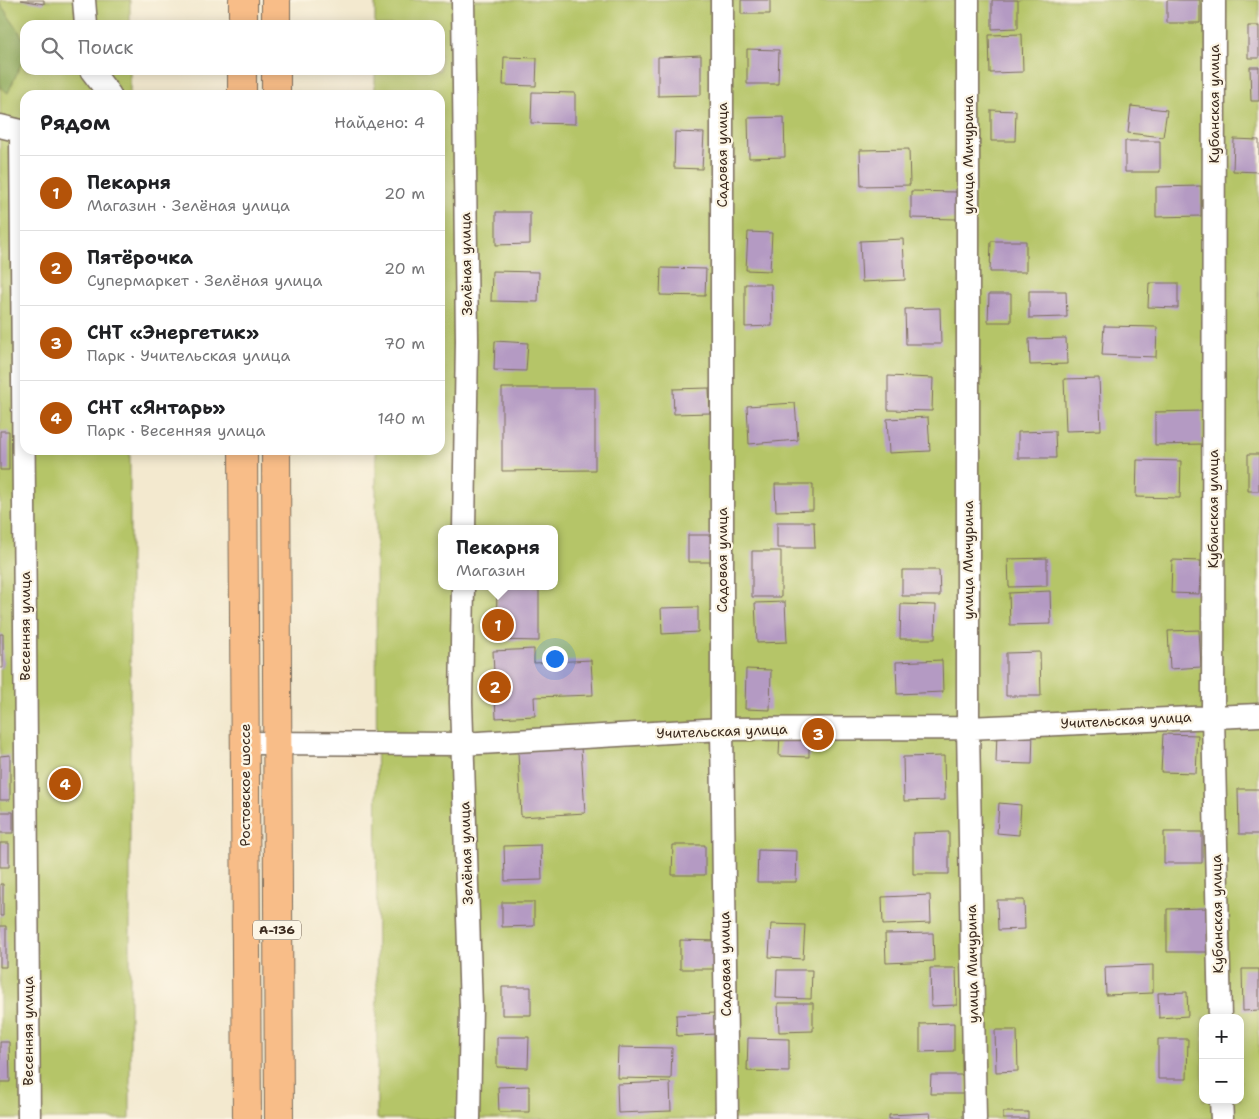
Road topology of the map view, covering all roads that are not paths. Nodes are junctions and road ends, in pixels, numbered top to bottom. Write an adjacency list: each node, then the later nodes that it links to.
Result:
1 (84, 0): 8 (street)
2 (243, 0): 9 (highway)
3 (276, 0): 10 (highway)
4 (463, 0): 20 (street, Зелёная улица)
5 (722, 0): 25 (street, Садовая улица)
6 (968, 0): 24 (street, улица Мичурина)
7 (1214, 0): 23 (street, Кубанская улица)
8 (86, 20)
9 (243, 20)
10 (276, 20)
11 (95, 75): 14 (street)
12 (242, 75): 15 (highway)
13 (276, 75): 16 (highway)
14 (106, 90)
15 (242, 90)
16 (276, 90)
17 (15, 130): 31 (street, Весенняя улица)
18 (243, 455): 27 (highway, Ростовское шоссе / А-136)
19 (276, 455): 26 (highway, А-136)
20 (464, 525)
21 (463, 590): 28 (street, Зелёная улица)
22 (1259, 715): 23 (street, Учительская улица)
23 (1213, 716): 24 (street, Учительская улица); 29 (street, Кубанская улица)
24 (968, 728): 25 (street, Учительская улица); 36 (street, улица Мичурина)
25 (722, 729): 28 (street, Учительская улица); 35 (street, Садовая улица)
26 (276, 742): 27 (street, Учительская улица); 28 (street, Учительская улица); 33 (highway, А-136)
27 (244, 743): 32 (highway, Ростовское шоссе / А-136)
28 (462, 744): 34 (street, Зелёная улица)
29 (1220, 1014)
30 (1221, 1104): 37 (street)
31 (29, 1119)
32 (247, 1119)
33 (279, 1119)
34 (469, 1119)
35 (727, 1119)
36 (975, 1119)
37 (1222, 1119)

